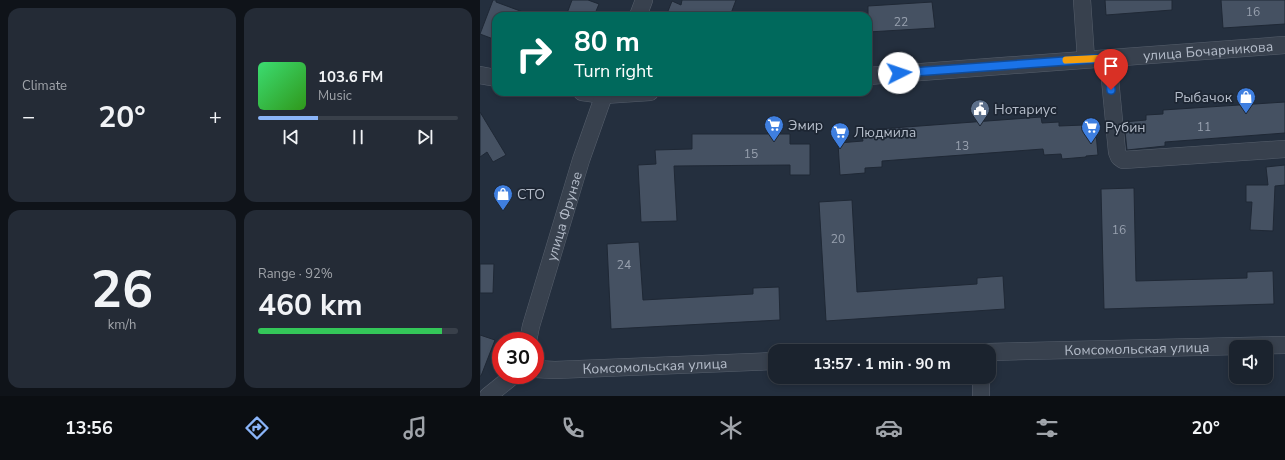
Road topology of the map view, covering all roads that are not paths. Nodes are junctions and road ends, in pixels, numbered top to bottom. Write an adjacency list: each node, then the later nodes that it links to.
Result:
1 (644, 0): 3 (street)
2 (1082, 0): 6 (street)
3 (640, 12)
4 (1285, 45): 5 (street, улица Бочарникова)
5 (1108, 58): 6 (street, улица Бочарникова); 11 (street)
6 (1086, 59): 8 (street, улица Бочарникова)
7 (480, 75): 9 (street)
8 (872, 76)
9 (492, 77)
10 (604, 96): 12 (street, улица Фрунзе)
11 (1285, 149)
12 (530, 332)
13 (1285, 345): 14 (street, Комсомольская улица)
14 (996, 352)
15 (768, 361): 16 (street, Комсомольская улица)
16 (544, 369)
17 (503, 384): 19 (street)
18 (982, 384): 20 (street)
19 (488, 396)
20 (981, 396)

